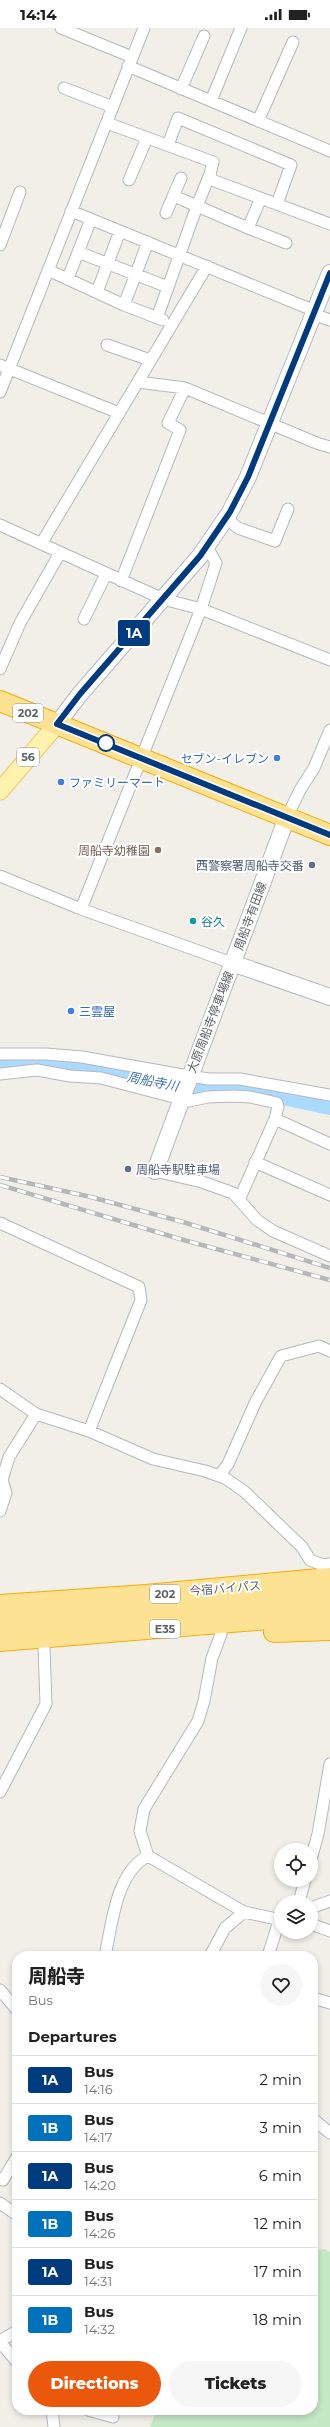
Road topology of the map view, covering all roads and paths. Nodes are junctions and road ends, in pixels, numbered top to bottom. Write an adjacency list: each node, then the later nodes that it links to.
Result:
1 (61, 28): 6 (street)
2 (144, 28): 6 (street)
3 (241, 28): 9 (street)
4 (204, 36): 8 (street)
5 (293, 42): 11 (street)
6 (130, 61): 8 (street); 10 (street)
7 (64, 88): 10 (street)
8 (181, 89): 9 (street)
9 (211, 101): 11 (street)
10 (113, 107): 12 (street)
11 (258, 121): 15 (street)
12 (107, 123): 13 (street); 24 (street)
13 (148, 138): 14 (street); 18 (street)
14 (168, 146): 16 (street); 22 (street)
15 (330, 151)
16 (210, 174): 21 (street); 23 (street)
17 (181, 178): 20 (street)
18 (129, 180)
19 (20, 192): 32 (street)
20 (174, 196): 23 (street); 25 (street)
21 (261, 198): 22 (street); 28 (street)
22 (277, 204): 27 (street)
23 (197, 206): 28 (street); 34 (street)
24 (71, 211): 26 (street); 37 (street)
25 (166, 213)
26 (91, 219): 29 (street); 33 (street)
27 (330, 224)
28 (248, 228): 31 (street)
29 (120, 231): 30 (street); 35 (street)
30 (148, 242): 34 (street); 39 (street)
31 (286, 243)
32 (0, 245)
33 (78, 252): 35 (street); 40 (street)
34 (180, 255): 36 (street); 41 (street)
35 (108, 263): 39 (street); 42 (street)
36 (206, 266): 44 (street); 47 (street)
37 (48, 270): 40 (street); 50 (street)
38 (330, 273): 44 (main road)
39 (136, 274): 41 (street); 43 (street)
40 (68, 278): 42 (street)
41 (168, 287): 45 (street)
42 (97, 292): 43 (street)
43 (124, 305): 45 (street)
44 (314, 313): 46 (street); 55 (main road)
45 (157, 318): 47 (street)
46 (330, 320)
47 (171, 323): 49 (street)
48 (108, 344): 49 (street)
49 (150, 360): 51 (street)
50 (5, 367): 53 (street); 54 (street)
51 (138, 382): 52 (street); 54 (street)
52 (184, 388): 55 (street); 64 (street)
53 (0, 392)
54 (119, 413): 60 (street)
55 (268, 423): 56 (street); 58 (main road)
56 (329, 445)
57 (288, 509): 58 (street)
58 (226, 518): 61 (main road)
59 (0, 524): 60 (street)
60 (41, 544): 62 (street)
61 (207, 547): 65 (main road); 66 (street)
62 (60, 553): 63 (street); 69 (street)
63 (106, 574): 64 (street); 67 (street)
64 (121, 581): 65 (street)
65 (164, 599): 66 (street); 71 (main road)
66 (201, 609): 68 (street); 73 (street)
67 (84, 619)
68 (330, 660)
69 (0, 669)
70 (0, 701): 71 (highway, 202)
71 (57, 724): 73 (highway, 202); 74 (main road, 56)
72 (330, 730): 75 (street)
73 (140, 757): 75 (highway, 202); 78 (street)
74 (0, 790)
75 (287, 817): 76 (highway, 202); 79 (main road, 周船寺有田線)
76 (330, 835)
77 (0, 877): 78 (street)
78 (81, 909): 79 (street)
79 (232, 963): 80 (main road, 周船寺有田線); 83 (main road, 大原周船寺停車場線)
80 (330, 996)
81 (0, 1054): 83 (street)
82 (0, 1074): 85 (street)
83 (188, 1079): 84 (street); 85 (main road, 大原周船寺停車場線)
84 (330, 1095)
85 (181, 1098): 86 (street); 89 (main road, 大原周船寺停車場線)
86 (274, 1118): 87 (street); 88 (street)
87 (330, 1144)
88 (255, 1162): 90 (street); 91 (street)
89 (155, 1171): 91 (street)
90 (330, 1195)
91 (239, 1200): 93 (street)
92 (0, 1223): 97 (street)
93 (330, 1256)
94 (330, 1351): 98 (street)
95 (0, 1389): 96 (street)
96 (36, 1414): 97 (street); 99 (street)
97 (89, 1431): 98 (street)
98 (219, 1476): 101 (street)
99 (1, 1480): 100 (street)
100 (0, 1511)
101 (330, 1564)
102 (330, 1578): 104 (highway, 今宿バイパス / 202)
103 (330, 1595): 106 (highway, E35)
104 (0, 1605)
105 (330, 1614): 108 (highway, E35)
106 (0, 1622)
107 (330, 1623): 108 (highway)
108 (216, 1629): 109 (highway); 110 (highway, E35); 111 (highway); 116 (street)
109 (330, 1630)
110 (0, 1641)
111 (44, 1647): 112 (highway); 114 (street)
112 (0, 1649)
113 (330, 1764): 115 (street)
114 (0, 1792)
115 (315, 1843)
116 (148, 1856): 119 (street); 124 (street)
117 (330, 1901): 118 (street)
118 (318, 1905)
119 (244, 1912): 120 (street); 125 (street)
120 (274, 1920)
121 (318, 1927): 122 (street)
122 (330, 1931)
123 (274, 1938): 126 (street)
124 (106, 1951)
125 (213, 1951)
126 (270, 1951)
127 (0, 1990): 130 (street)
128 (318, 1999): 129 (street)
129 (330, 2003)
130 (12, 2004)
131 (318, 2123): 132 (street)
132 (330, 2133)
133 (12, 2164): 134 (street)
134 (1, 2181)
135 (0, 2203): 136 (street)
136 (12, 2211)
137 (12, 2334): 138 (street)
138 (0, 2341): 139 (street)
139 (12, 2356)
140 (54, 2415): 143 (street)
141 (107, 2415): 142 (street)
142 (114, 2417)
143 (54, 2427)

